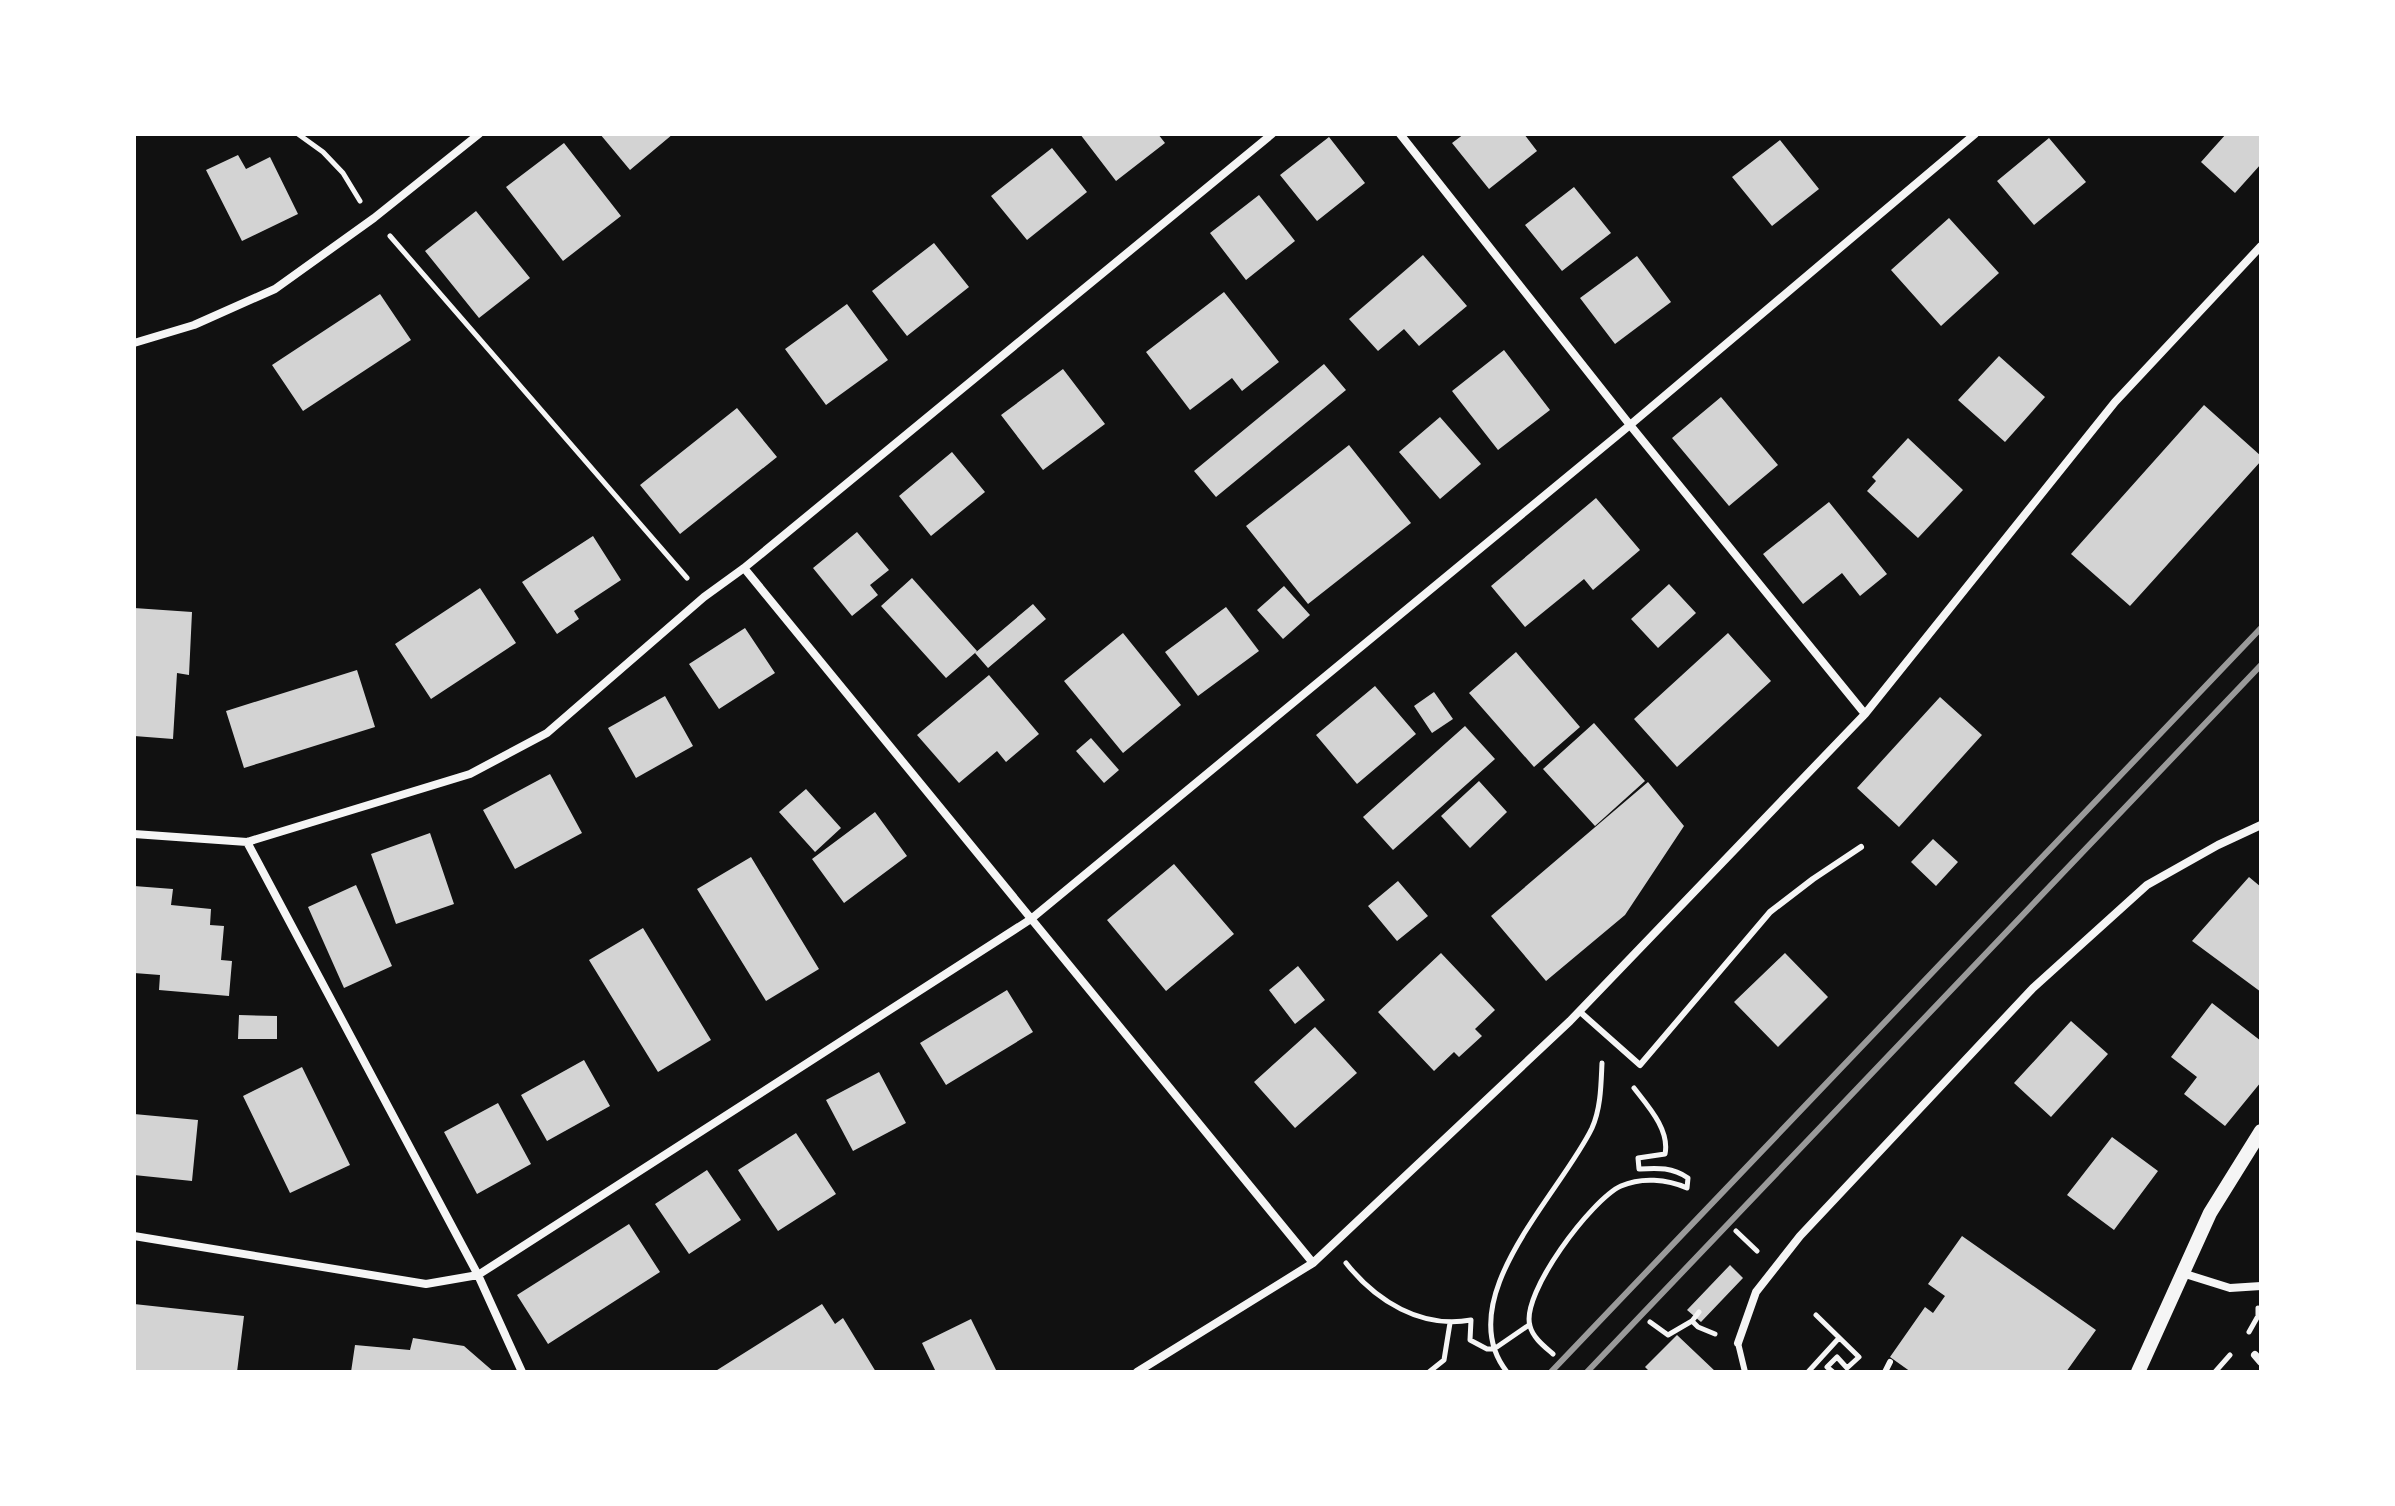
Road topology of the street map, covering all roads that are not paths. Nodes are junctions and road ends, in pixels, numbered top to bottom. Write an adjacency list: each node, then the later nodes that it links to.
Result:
1 (479, 134): 6 (street)
2 (1272, 134): 8 (street)
3 (1400, 134): 7 (street)
4 (1975, 134): 7 (street)
5 (2261, 246): 9 (street)
6 (134, 343)
7 (1630, 425): 9 (street); 14 (street)
8 (744, 568): 12 (street); 14 (street)
9 (1865, 714): 15 (street)
10 (2261, 825): 22 (street)
11 (134, 834): 12 (street)
12 (247, 842): 20 (street)
13 (1861, 847): 15 (lane)
14 (1031, 919): 18 (street); 20 (street)
15 (1579, 1011): 18 (street)
16 (2261, 1131): 19 (street)
17 (134, 1236): 20 (street)
18 (1313, 1263): 25 (street)
19 (2181, 1273): 21 (street); 28 (street)
20 (478, 1275): 24 (street)
21 (2259, 1287)
22 (1738, 1343): 26 (lane)
23 (1890, 1362): 27 (lane)
24 (522, 1372)
25 (1137, 1372)
26 (1745, 1372)
27 (1885, 1372)
28 (2138, 1372)

